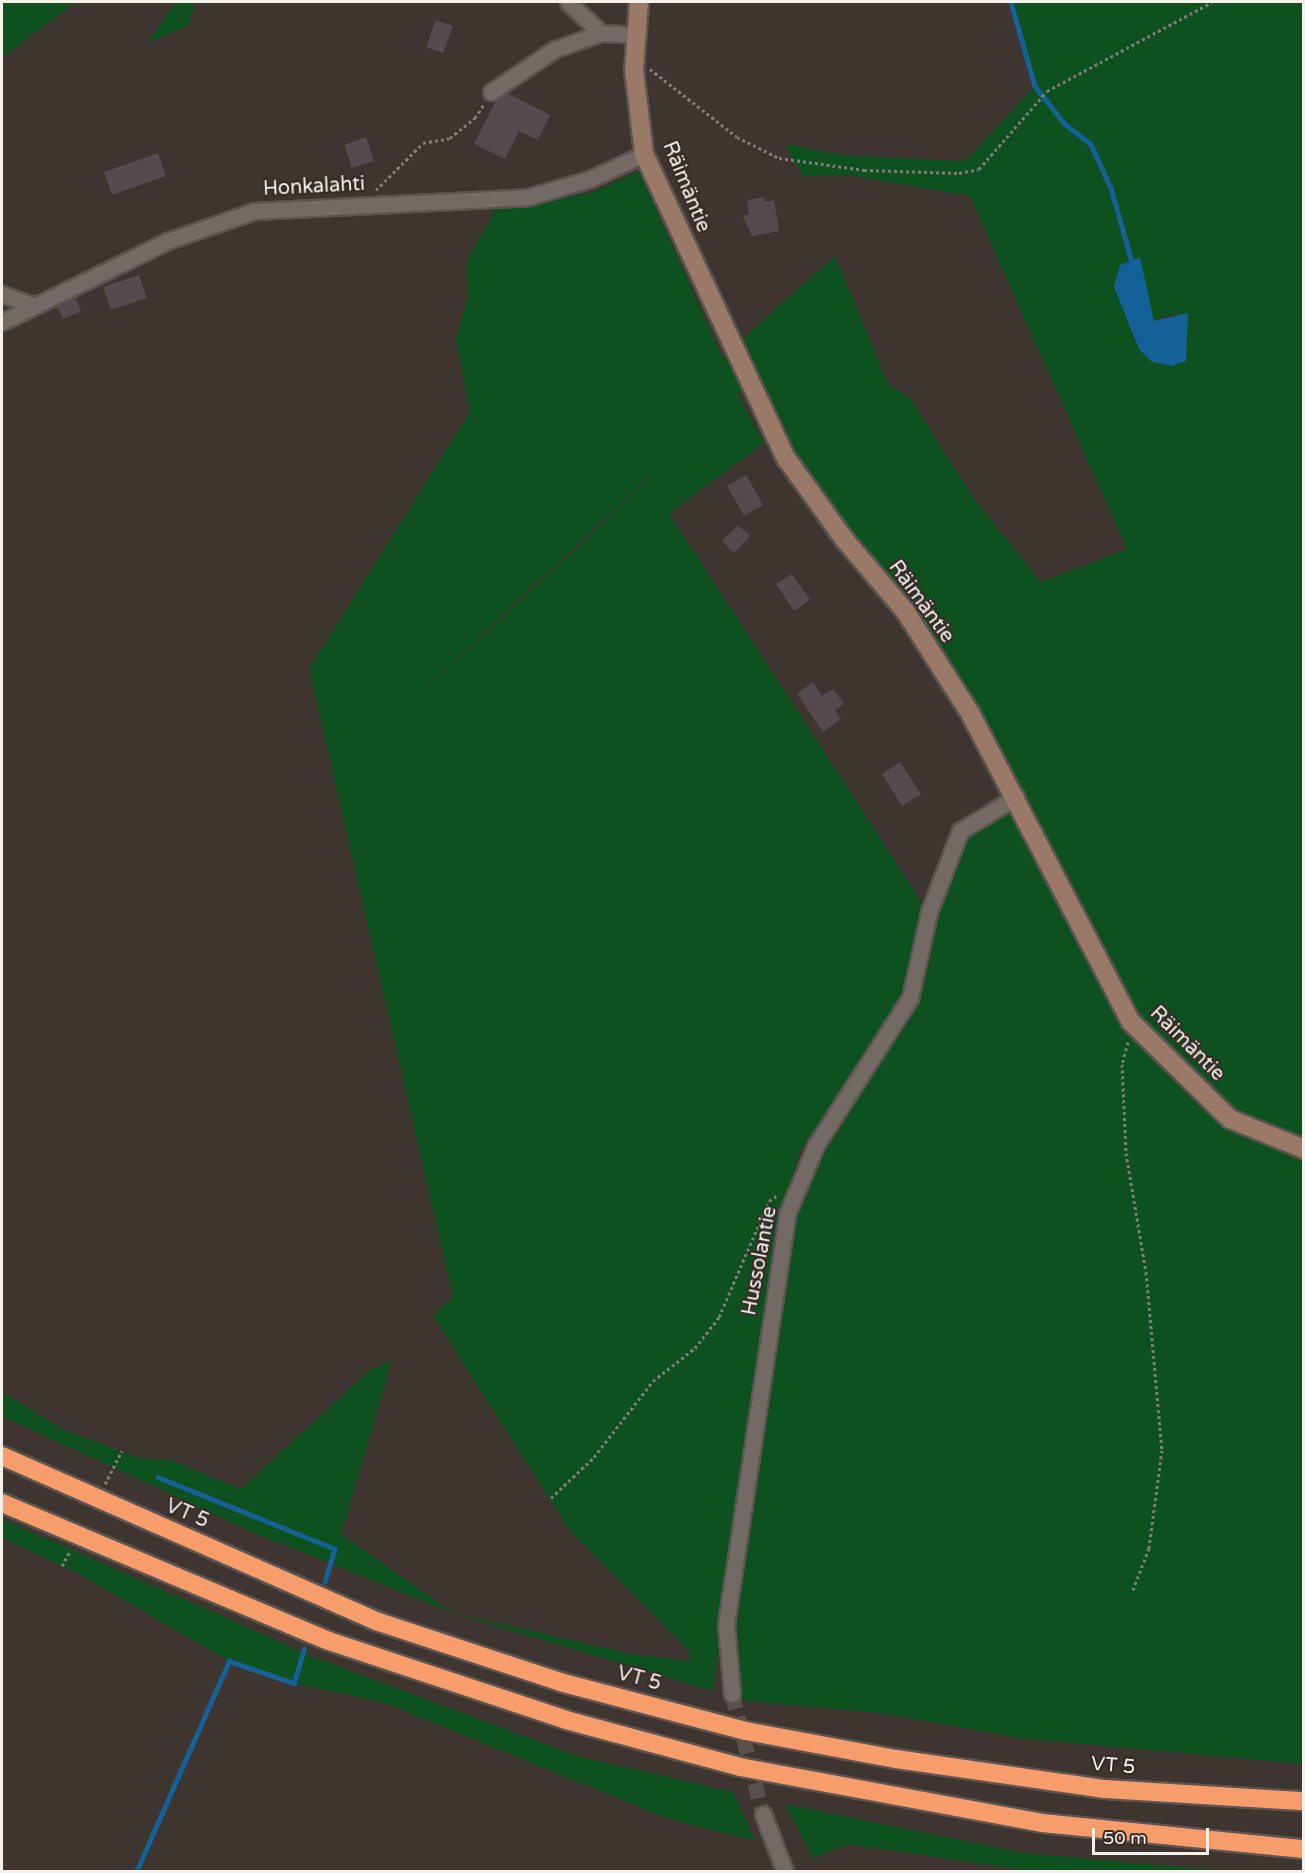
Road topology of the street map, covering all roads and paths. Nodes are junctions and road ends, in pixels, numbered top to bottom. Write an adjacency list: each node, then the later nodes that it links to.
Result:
1 (568, 2): 4 (street)
2 (639, 2): 5 (street, Räimäntie)
3 (1212, 2): 6 (path)
4 (601, 33): 5 (street); 7 (street)
5 (636, 35): 6 (street, Räimäntie)
6 (634, 70): 8 (street, Räimäntie)
7 (491, 92): 9 (path)
8 (644, 154): 9 (street, Honkalahti); 13 (street, Räimäntie)
9 (360, 206): 11 (street, Honkalahti)
10 (2, 294): 11 (street)
11 (33, 304): 12 (street, Honkalahti)
12 (2, 322)
13 (1016, 797): 14 (street, Räimäntie); 16 (street, Hussolantie)
14 (1138, 1029): 15 (street, Räimäntie); 24 (path)
15 (1304, 1149)
16 (801, 1181): 20 (path); 25 (street, Hussolantie)
17 (122, 1451): 19 (path)
18 (2, 1456): 26 (highway, VT 5)
19 (104, 1485)
20 (551, 1498)
21 (2, 1503): 28 (highway)
22 (70, 1551): 23 (path)
23 (63, 1566)
24 (1133, 1590)
25 (732, 1694)
26 (1304, 1801)
27 (763, 1814): 29 (street)
28 (1304, 1848)
29 (785, 1872)

